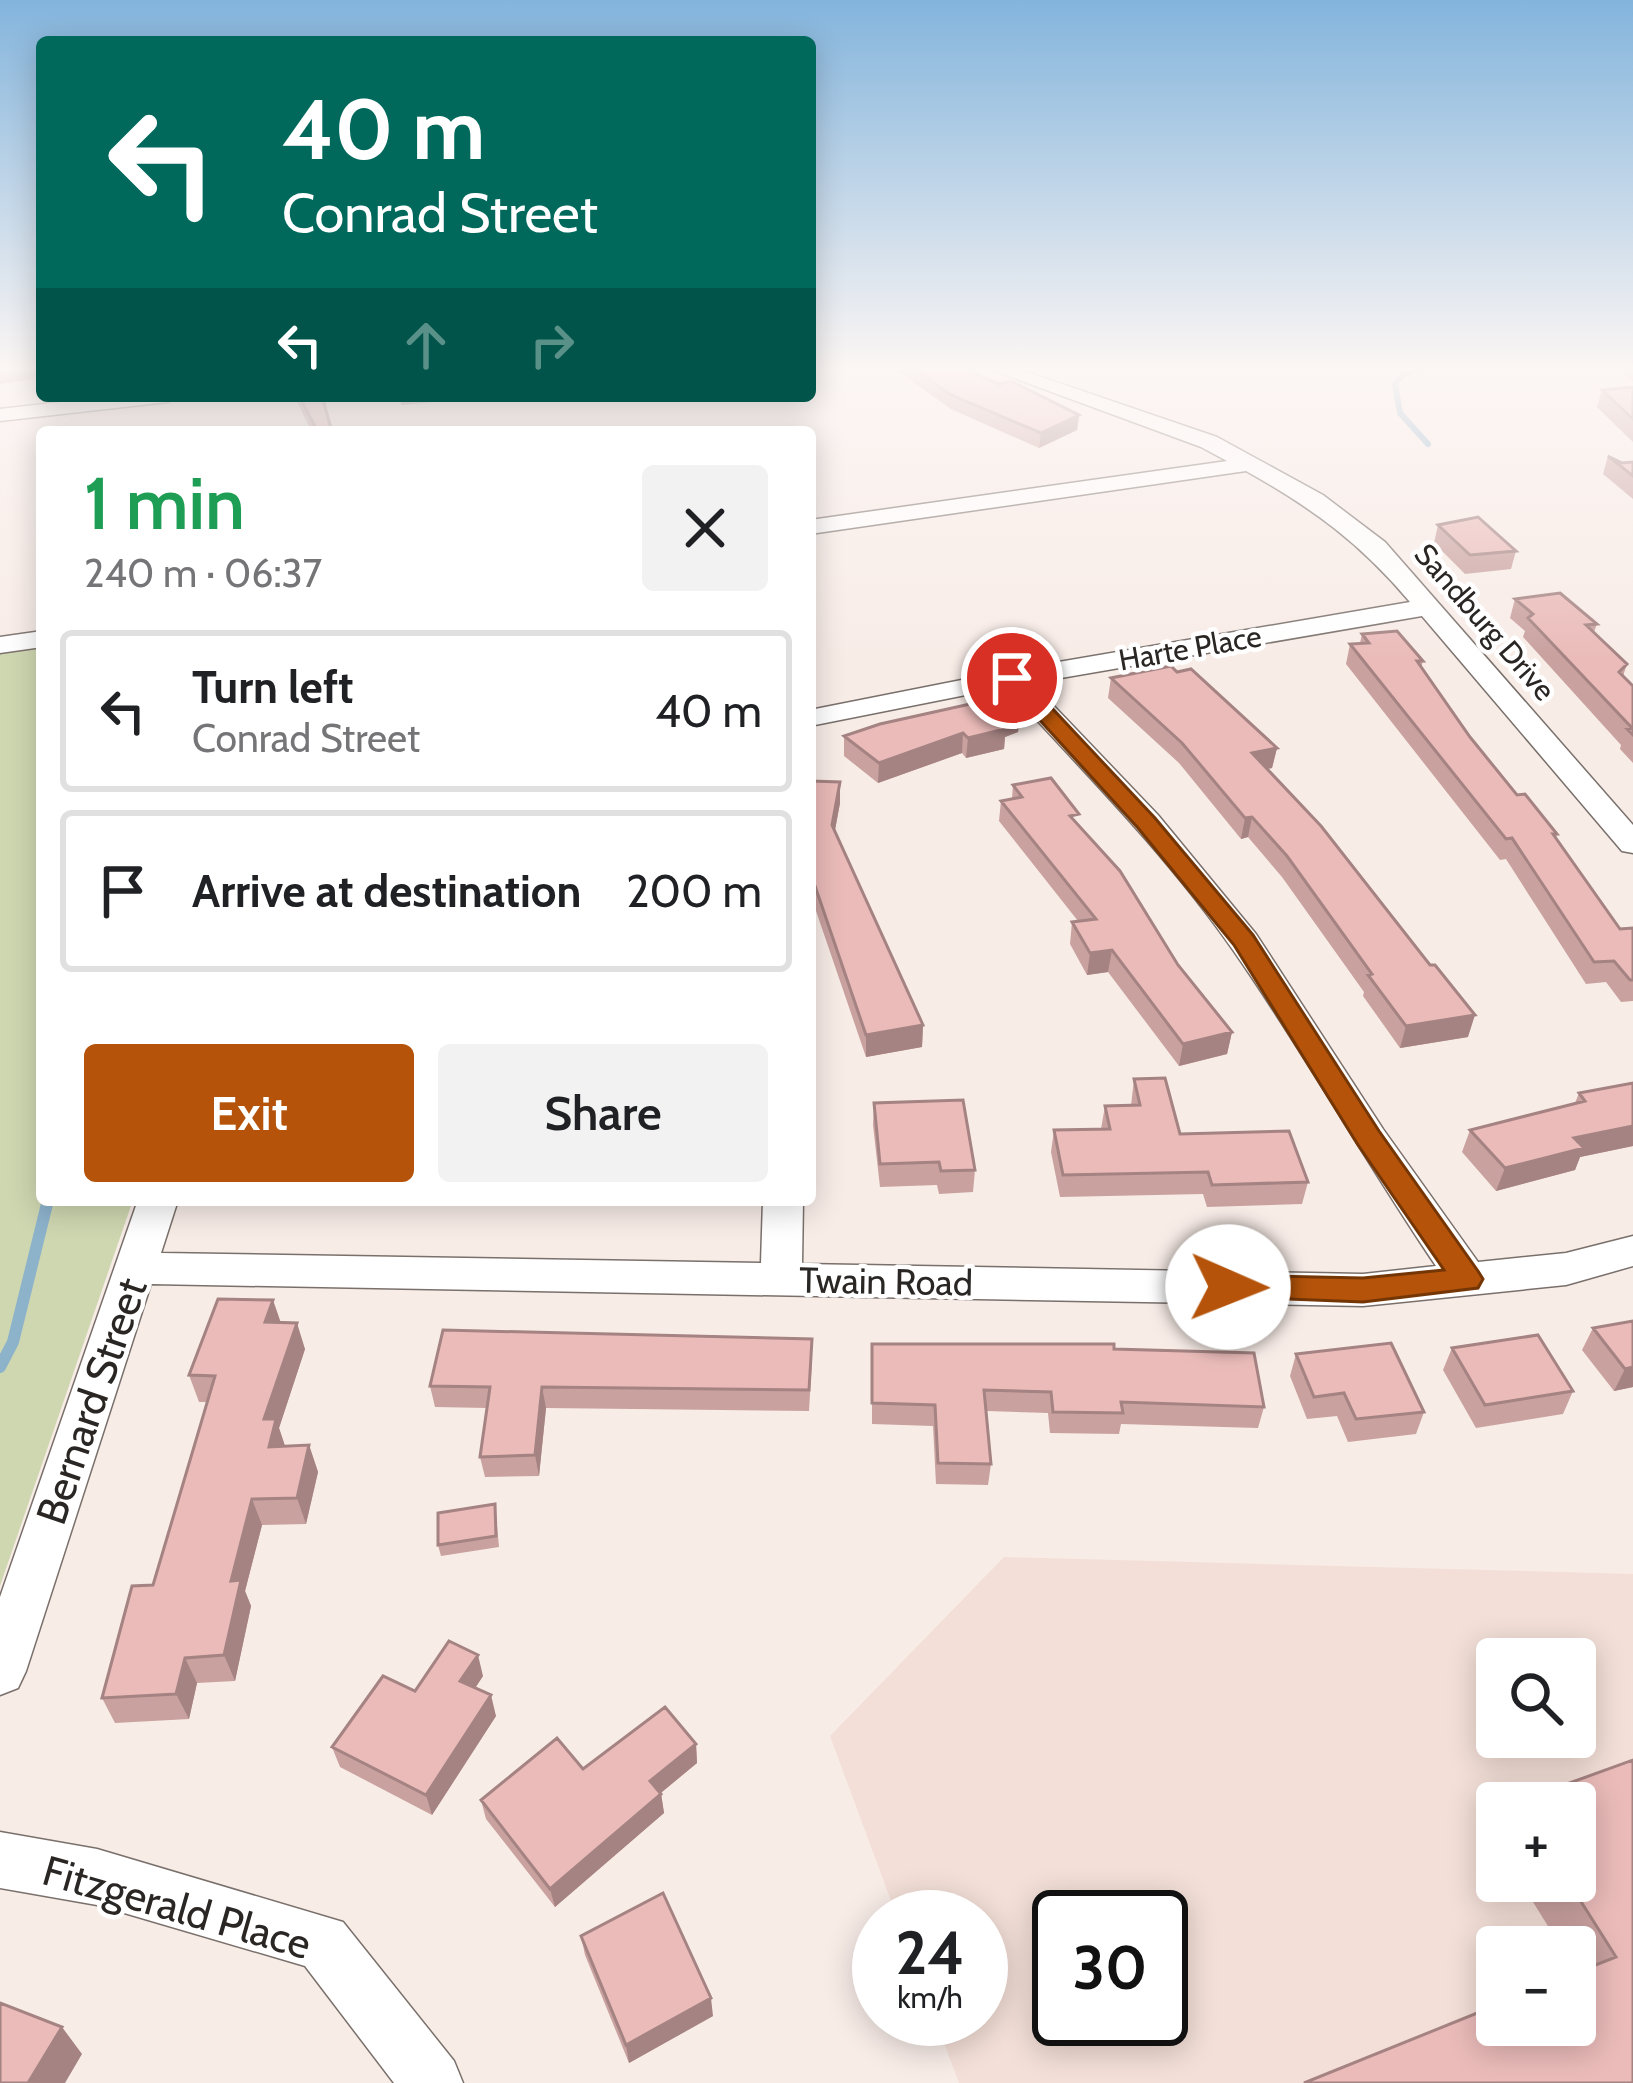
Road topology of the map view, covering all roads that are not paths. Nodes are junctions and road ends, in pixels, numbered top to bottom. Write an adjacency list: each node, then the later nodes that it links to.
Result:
1 (1249, 464): 3 (street)
2 (1250, 464): 4 (street, Sandburg Drive)
3 (816, 526)
4 (1429, 607): 7 (street, Harte Place); 9 (street, Sandburg Drive)
5 (36, 640): 6 (street)
6 (0, 645)
7 (1012, 678): 8 (street, Harte Place); 15 (street)
8 (816, 717)
9 (1633, 844)
10 (156, 1206): 13 (street, Bernard Street)
11 (783, 1206): 14 (street)
12 (1633, 1251): 15 (street, Twain Road)
13 (136, 1268): 14 (street, Twain Road); 16 (street, Bernard Street)
14 (781, 1279): 15 (street, Twain Road)
15 (1467, 1279)
16 (0, 1671)
17 (0, 1860): 18 (street, Fitzgerald Place)
18 (432, 2083)

